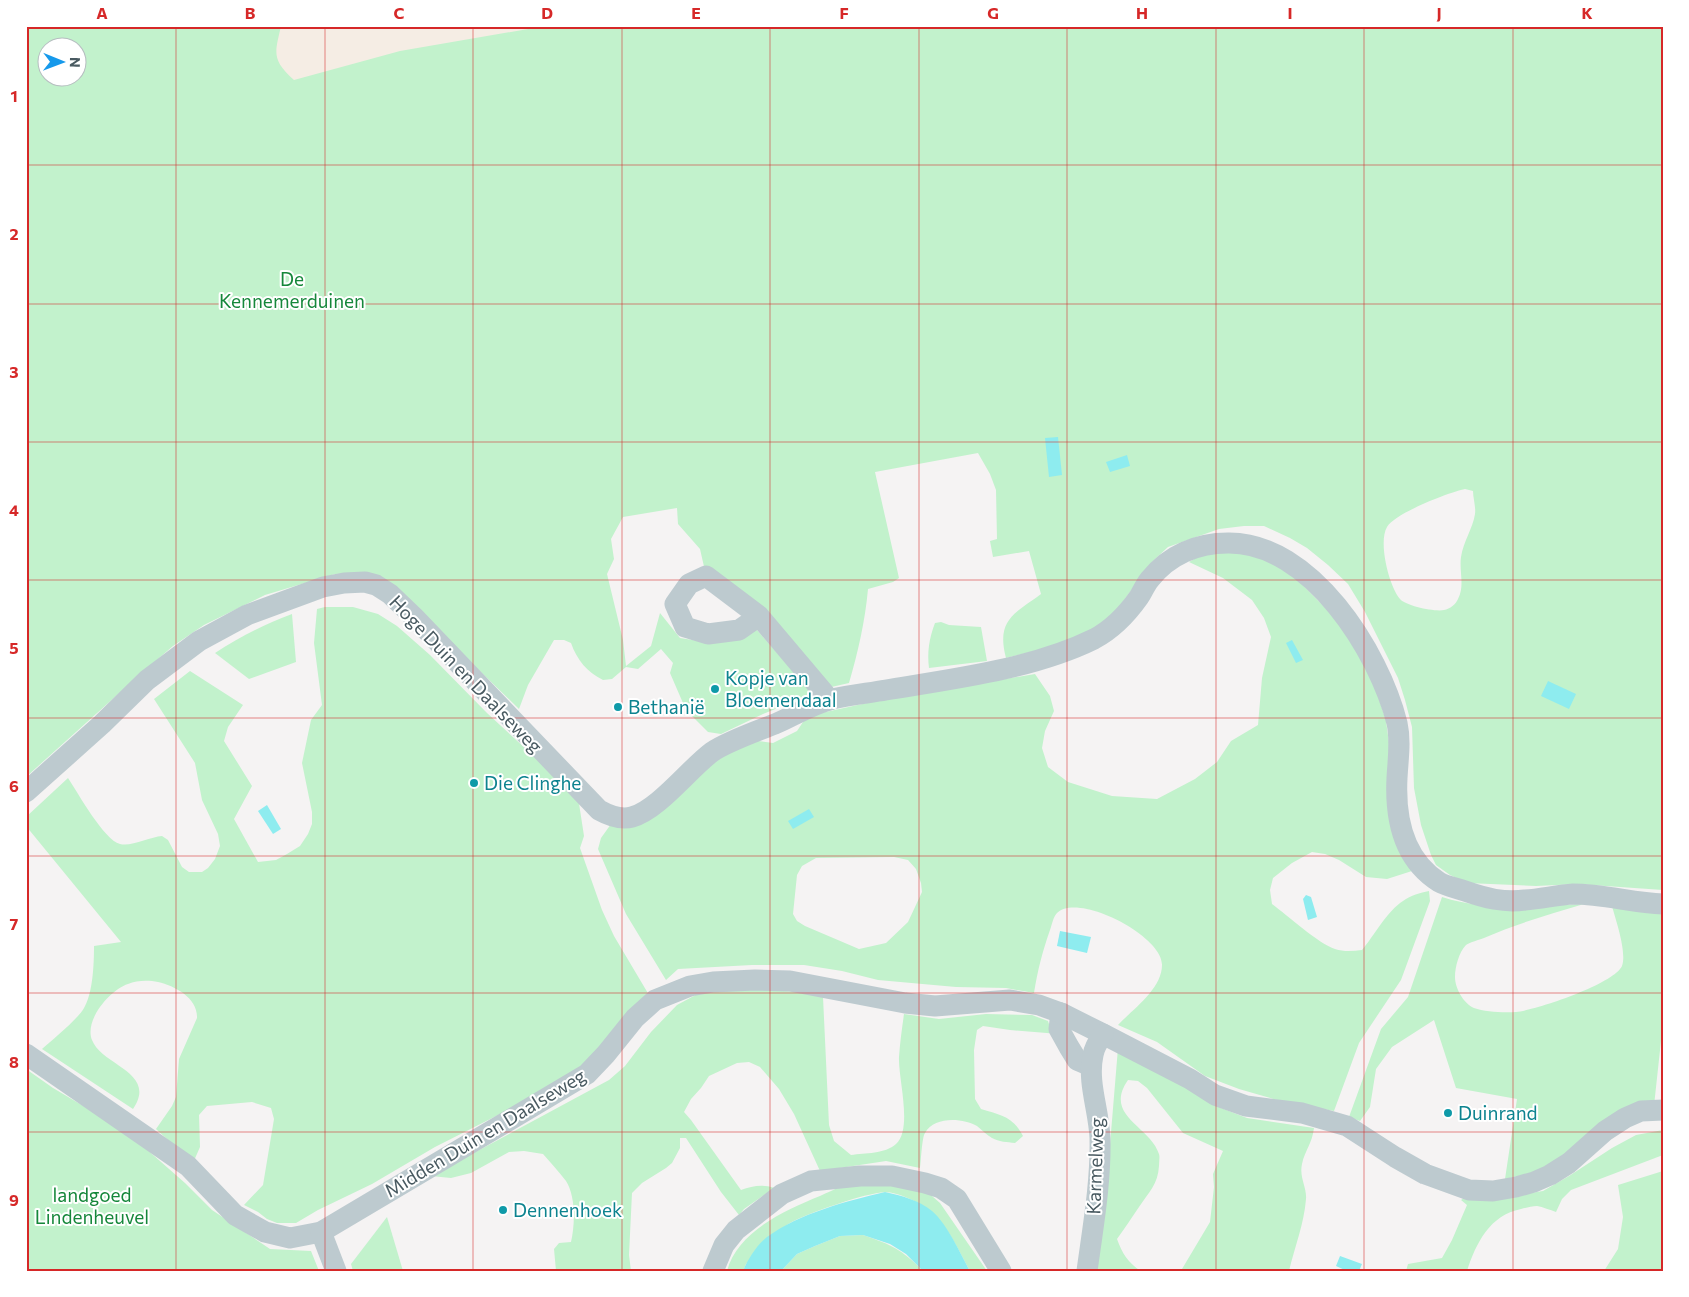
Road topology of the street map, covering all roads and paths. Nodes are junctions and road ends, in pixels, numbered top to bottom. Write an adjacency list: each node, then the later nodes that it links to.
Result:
1 (759, 616): 2 (street)
2 (830, 700): 3 (street, Hoge Duin en Daalseweg); 4 (street, Hoge Duin en Daalseweg)
3 (26, 792)
4 (1663, 904)
5 (1061, 1013): 6 (street, Midden Duin en Daalseweg); 8 (street); 10 (street, Midden Duin en Daalseweg)
6 (1103, 1034): 8 (street, Karmelweg); 9 (street, Midden Duin en Daalseweg)
7 (26, 1054): 10 (street, Midden Duin en Daalseweg)
8 (1091, 1066): 14 (street, Karmelweg)
9 (1663, 1110)
10 (321, 1232): 11 (street)
11 (336, 1271)
12 (713, 1271): 13 (street)
13 (1001, 1271)
14 (1087, 1271)

